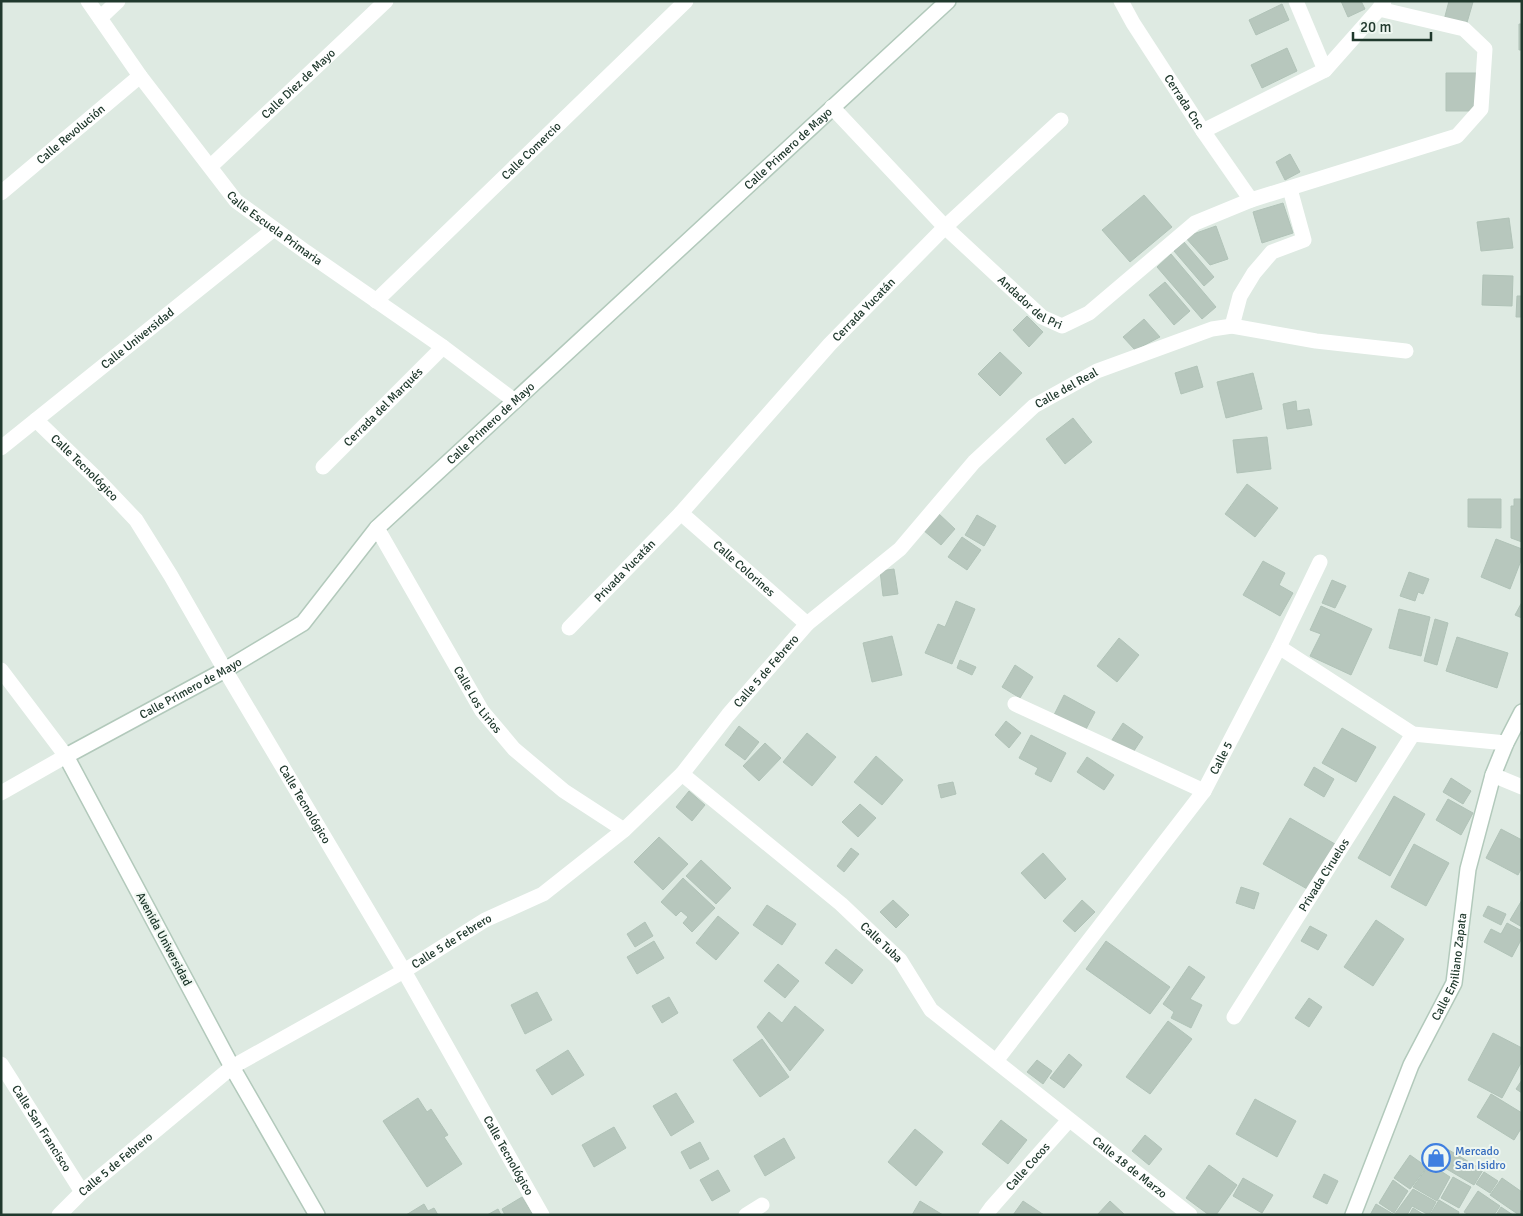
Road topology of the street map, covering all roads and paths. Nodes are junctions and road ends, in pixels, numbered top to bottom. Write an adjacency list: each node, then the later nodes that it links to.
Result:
1 (88, 1): 9 (street, Calle Escuela Primaria)
2 (118, 1): 9 (street)
3 (386, 1): 15 (street, Calle Diez de Mayo)
4 (686, 1): 21 (street, Calle Comercio)
5 (948, 1): 12 (street, Calle Primero de Mayo)
6 (1122, 1): 14 (street, Cerrada Cnc)
7 (1296, 1): 10 (street)
8 (1381, 5): 10 (street); 16 (street, Andador del Pri)
9 (100, 18): 11 (street, Calle Escuela Primaria)
10 (1325, 70): 14 (street)
11 (140, 76): 15 (street, Calle Escuela Primaria); 17 (street, Calle Revolución)
12 (832, 107): 19 (street, Andador del Pri); 25 (street, Calle Primero de Mayo)
13 (1061, 120): 19 (street, Cerrada Yucatán)
14 (1203, 131): 18 (street, Cerrada Cnc)
15 (211, 166): 20 (street, Calle Escuela Primaria)
16 (1290, 188): 18 (street, Andador del Pri); 22 (street)
17 (1, 193)
18 (1251, 200): 19 (street, Andador del Pri)
19 (945, 227): 29 (street, Cerrada Yucatán)
20 (274, 229): 21 (street, Calle Escuela Primaria); 26 (street, Calle Universidad)
21 (376, 301): 23 (street, Calle Escuela Primaria)
22 (1232, 326): 24 (street, Calle del Real); 32 (street, Calle del Real)
23 (443, 347): 25 (street, Calle Escuela Primaria); 28 (street, Cerrada del Marqués)
24 (1406, 350)
25 (515, 401): 30 (street, Calle Primero de Mayo)
26 (36, 420): 27 (street, Calle Universidad); 36 (street, Calle Tecnológico)
27 (1, 448)
28 (322, 467)
29 (681, 513): 32 (street, Calle Colorines); 33 (street, Privada Yucatán)
30 (377, 528): 36 (street, Calle Primero de Mayo); 47 (street, Calle Los Lirios)
31 (1320, 562): 34 (street, Calle 5)
32 (807, 624): 42 (street, Calle 5 de Febrero)
33 (569, 628)
34 (1279, 647): 39 (street); 45 (street, Calle 5)
35 (1, 670): 41 (street, Avenida Universidad)
36 (225, 670): 41 (street, Calle Primero de Mayo); 48 (street, Calle Tecnológico)
37 (1015, 704): 45 (street)
38 (1522, 712): 40 (street, Calle Emiliano Zapata)
39 (1412, 734): 40 (street); 49 (street, Privada Ciruelos)
40 (1506, 743): 43 (street, Calle Emiliano Zapata)
41 (66, 756): 46 (street, Calle Primero de Mayo); 52 (street, Avenida Universidad)
42 (682, 774): 47 (street, Calle 5 de Febrero); 50 (street, Calle Tuba)
43 (1493, 775): 44 (street); 62 (street, Calle Emiliano Zapata)
44 (1522, 787)
45 (1204, 791): 50 (street, Calle 5)
46 (1, 793)
47 (624, 830): 48 (street, Calle 5 de Febrero)
48 (404, 971): 52 (street, Calle 5 de Febrero); 58 (street, Calle Tecnológico)
49 (1234, 1017)
50 (996, 1061): 53 (street, Calle Tuba)
51 (1, 1064): 54 (street, Calle San Francisco)
52 (232, 1067): 54 (street, Calle 5 de Febrero); 57 (street, Avenida Universidad)
53 (1069, 1120): 60 (street, Calle Cocos); 61 (street, Calle 18 de Marzo)
54 (82, 1192): 56 (street, Calle 5 de Febrero)
55 (762, 1205): 59 (street)
56 (59, 1215)
57 (317, 1215)
58 (542, 1215)
59 (746, 1215)
60 (986, 1215)
61 (1190, 1215)
62 (1353, 1215)

